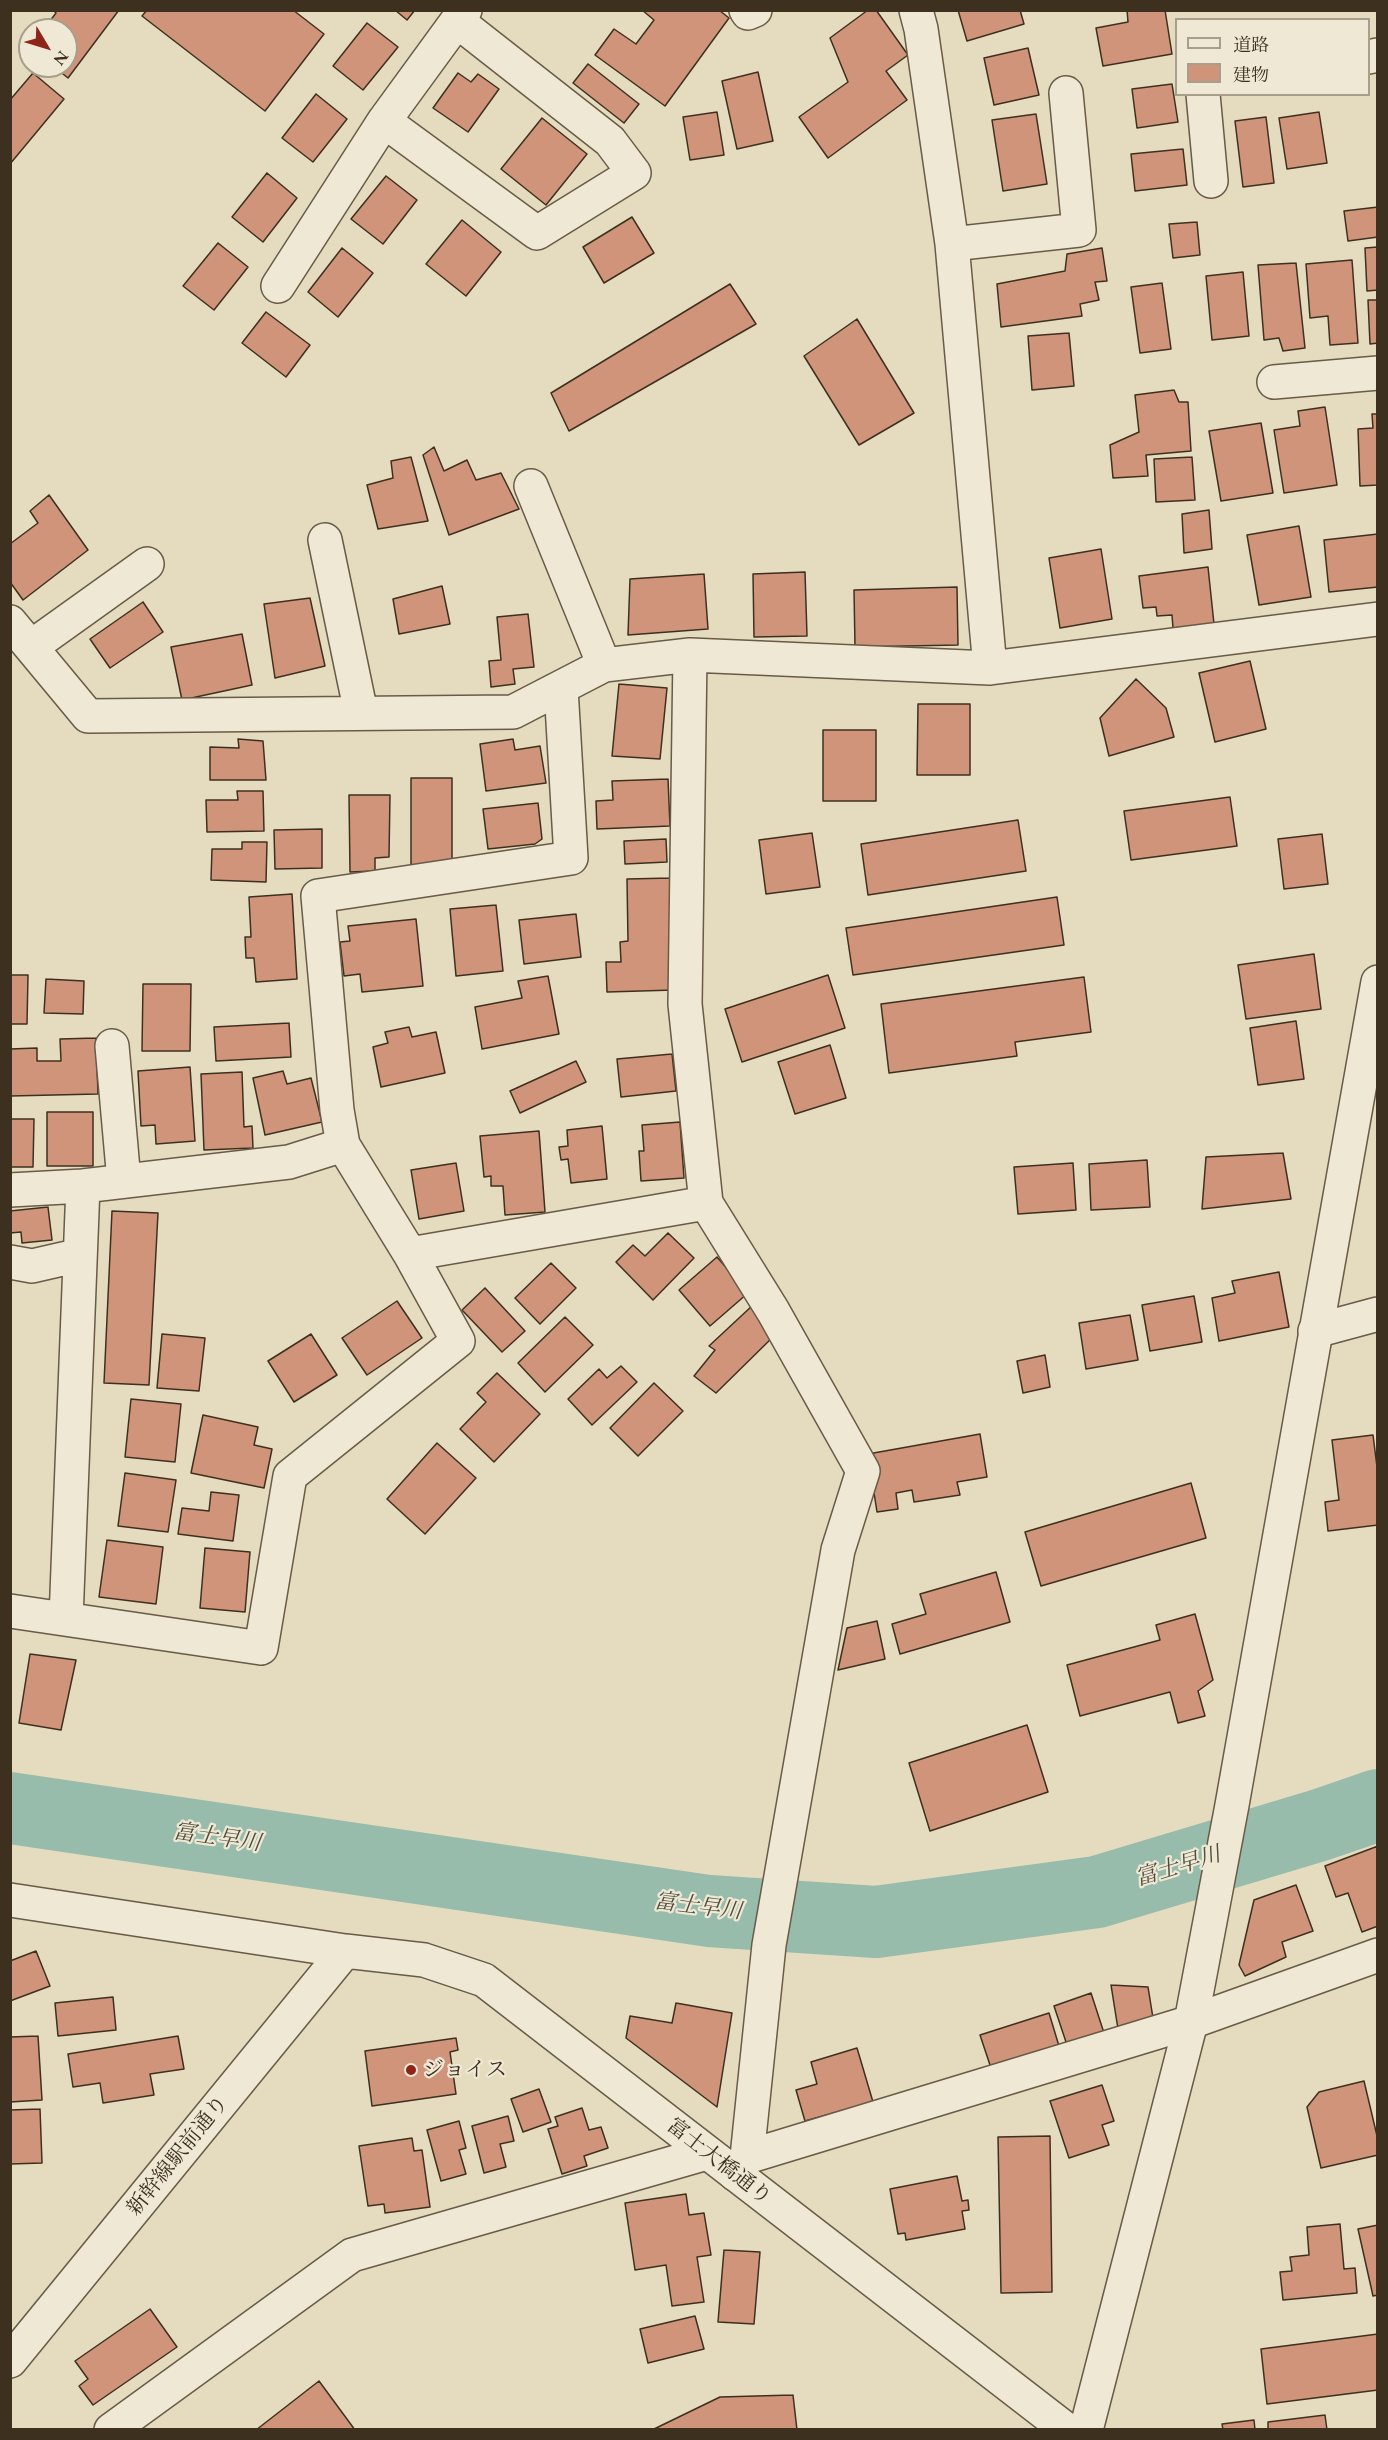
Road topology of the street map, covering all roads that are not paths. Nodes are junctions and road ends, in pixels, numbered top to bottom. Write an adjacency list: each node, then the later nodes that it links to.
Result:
1 (746, 10): 2 (street)
2 (755, 10)
3 (916, 10): 9 (street)
4 (461, 16): 7 (street); 7 (street)
5 (1066, 93): 9 (street)
6 (1203, 96): 8 (street)
7 (384, 121): 10 (street)
8 (1210, 181)
9 (952, 244): 21 (street)
10 (278, 286)
11 (1377, 373): 12 (street)
12 (1274, 382)
13 (531, 486): 20 (street)
14 (325, 540): 23 (street)
15 (147, 564): 18 (street)
16 (1377, 619): 21 (street)
17 (10, 622): 18 (street)
18 (31, 647): 23 (street)
19 (690, 655): 20 (street); 21 (street); 30 (street)
20 (604, 665): 22 (street)
21 (990, 668)
22 (561, 688): 23 (street); 26 (street)
23 (361, 713)
24 (1377, 982): 35 (street)
25 (111, 1046): 27 (street)
26 (344, 1145): 27 (street); 31 (street)
27 (124, 1181): 28 (street)
28 (83, 1186): 29 (street); 32 (street)
29 (10, 1191)
30 (706, 1203): 31 (street); 43 (street)
31 (410, 1254): 37 (street)
32 (80, 1255): 33 (street); 37 (street)
33 (10, 1262)
34 (1377, 1314): 35 (street)
35 (1315, 1331): 41 (street)
36 (10, 1611): 37 (street)
37 (66, 1619)
38 (10, 1900): 39 (street, 富士大橋通り)
39 (345, 1951): 42 (street, 富士大橋通り); 44 (street, 新幹線駅前通り)
40 (1377, 1955): 41 (street)
41 (1191, 2022): 43 (street); 47 (street)
42 (707, 2153): 43 (street, 富士大橋通り); 45 (street)
43 (741, 2165): 46 (street, 富士大橋通り)
44 (10, 2361)
45 (111, 2430)
46 (1067, 2430)
47 (1086, 2430)

